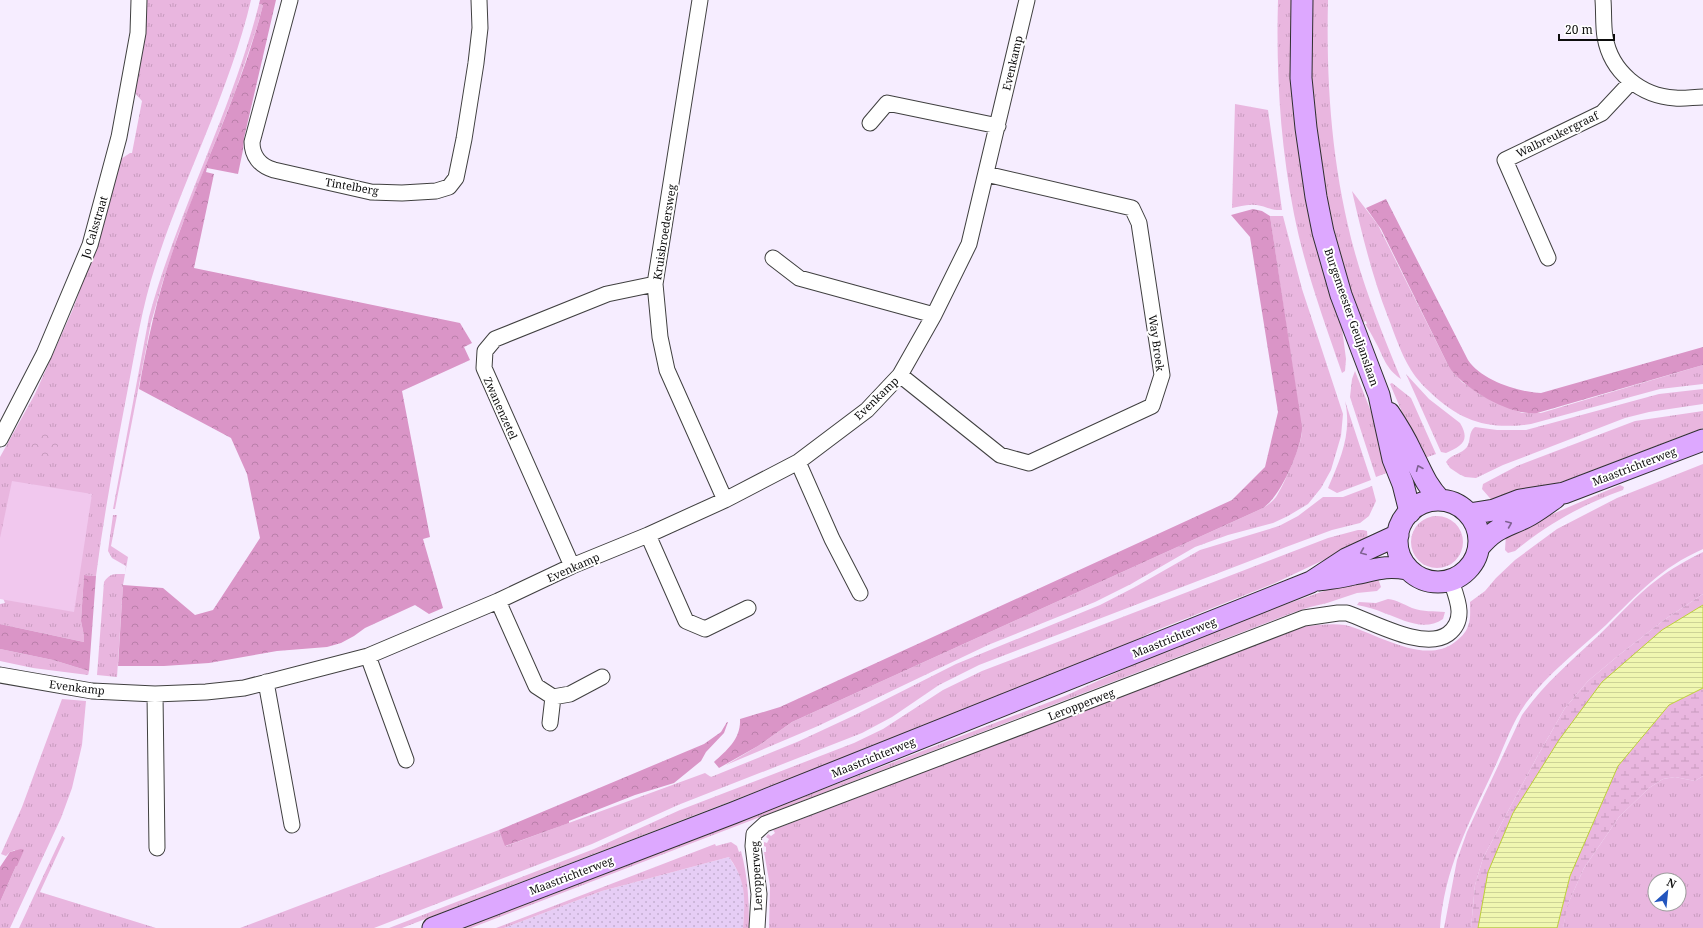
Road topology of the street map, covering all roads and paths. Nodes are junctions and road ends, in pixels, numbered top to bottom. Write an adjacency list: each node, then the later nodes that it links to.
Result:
1 (139, 0): 19 (street, Jo Calsstraat)
2 (290, 0): 3 (street, Tintelberg)
3 (479, 0)
4 (700, 0): 15 (street, Kruisbroedersweg)
5 (1027, 0): 11 (street, Evenkamp)
6 (1302, 0): 18 (main road, Burgemeester Geuljanslaan)
7 (1603, 0): 8 (street)
8 (1631, 82): 9 (street); 14 (street, Walbreukergraaf)
9 (1703, 97)
10 (870, 124): 11 (street)
11 (998, 126): 12 (street, Evenkamp)
12 (986, 174): 16 (street, Evenkamp); 17 (street, Way Broek)
13 (773, 258): 16 (street)
14 (1548, 258)
15 (655, 284): 23 (street, Kruisbroedersweg); 30 (street, Zwanenzetel)
16 (934, 315): 17 (street, Evenkamp)
17 (900, 375): 21 (street, Evenkamp)
18 (1379, 395): 24 (main road, Burgemeester Geuljanslaan, one-way to 18); 25 (main road, Burgemeester Geuljanslaan)
19 (0, 439)
20 (1703, 440): 22 (main road, Maastrichterweg)
21 (798, 462): 23 (street, Evenkamp); 34 (street)
22 (1564, 493): 26 (main road, Maastrichterweg); 29 (main road, Maastrichterweg, one-way to 22)
23 (725, 500): 27 (street, Evenkamp)
24 (1440, 500): 25 (main road); 26 (main road)
25 (1410, 512): 28 (main road)
26 (1469, 514): 29 (main road)
27 (648, 535): 30 (street, Evenkamp); 36 (street)
28 (1398, 535): 31 (main road); 33 (main road, Maastrichterweg, one-way to 33)
29 (1479, 547): 32 (main road)
30 (572, 566): 35 (street, Evenkamp)
31 (1407, 568): 32 (main road); 33 (main road, Maastrichterweg)
32 (1451, 581): 48 (street, Leropperweg)
33 (1311, 582): 47 (main road, Maastrichterweg)
34 (860, 593)
35 (498, 601): 37 (street, Evenkamp); 42 (street)
36 (748, 608)
37 (368, 656): 40 (street, Evenkamp); 44 (street)
38 (0, 675): 41 (street, Evenkamp)
39 (602, 677): 42 (street)
40 (266, 682): 41 (street, Evenkamp); 45 (street)
41 (155, 694): 46 (street)
42 (553, 697): 43 (street)
43 (550, 723)
44 (406, 760)
45 (292, 824)
46 (157, 848)
47 (433, 928)
48 (757, 928)

